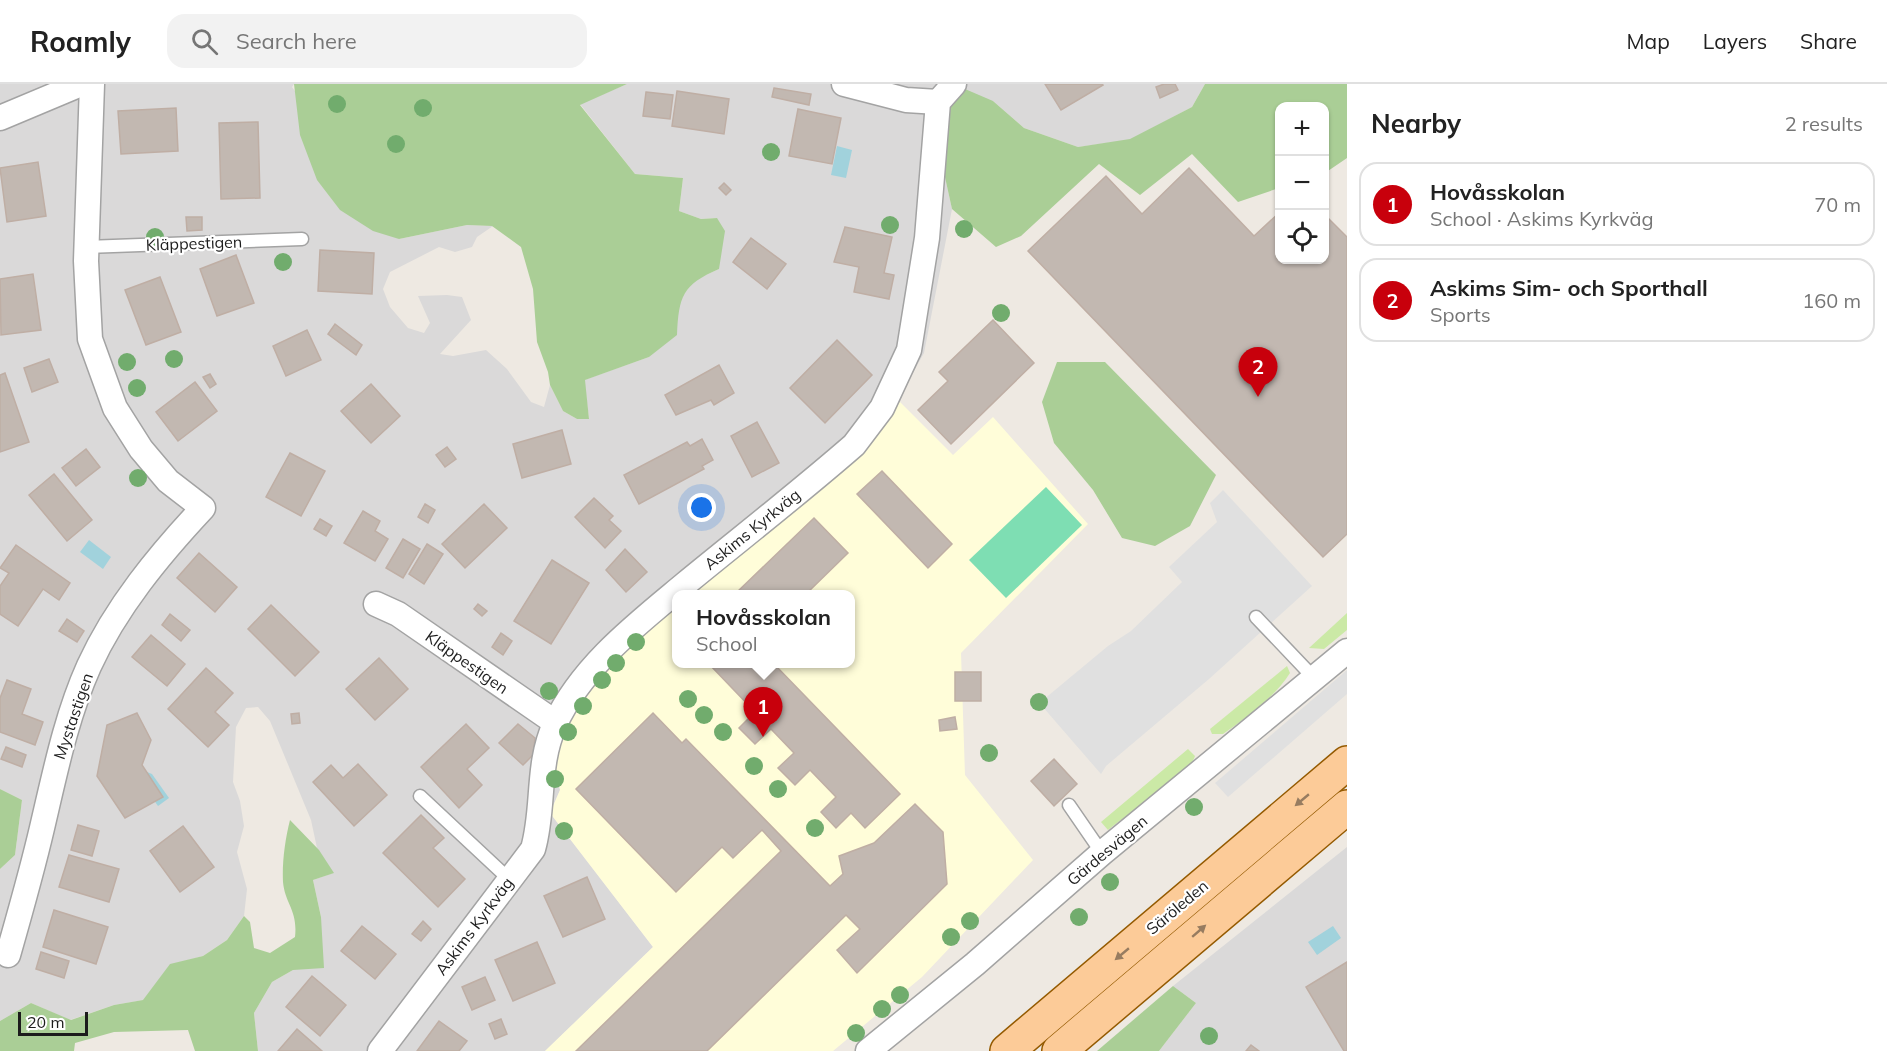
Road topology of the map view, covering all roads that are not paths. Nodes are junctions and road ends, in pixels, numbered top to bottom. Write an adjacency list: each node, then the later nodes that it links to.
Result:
1 (81, 84): 7 (street)
2 (92, 84): 9 (street)
3 (844, 84): 5 (street)
4 (954, 84): 6 (street)
5 (902, 92): 6 (street)
6 (938, 102): 10 (street, Askims Kyrkväg)
7 (0, 118)
8 (302, 239): 9 (lane, Kläppestigen)
9 (86, 247): 23 (street, Mystastigen)
10 (679, 590)
11 (672, 596): 16 (street, Askims Kyrkväg)
12 (376, 604): 16 (street, Kläppestigen)
13 (1256, 617): 15 (lane)
14 (1347, 651): 15 (street, Gärdesvägen)
15 (1315, 679): 21 (street, Gärdesvägen)
16 (555, 723): 22 (street, Askims Kyrkväg)
17 (1347, 763): 26 (main road, Säröleden, one-way to 26)
18 (420, 796): 22 (lane)
19 (1069, 805): 21 (lane)
20 (1347, 807): 27 (main road, Säröleden, one-way to 20)
21 (1102, 853): 25 (street, Gärdesvägen)
22 (510, 879): 24 (street, Askims Kyrkväg)
23 (8, 955)
24 (380, 1051)
25 (868, 1051)
26 (1007, 1051)
27 (1059, 1051)

